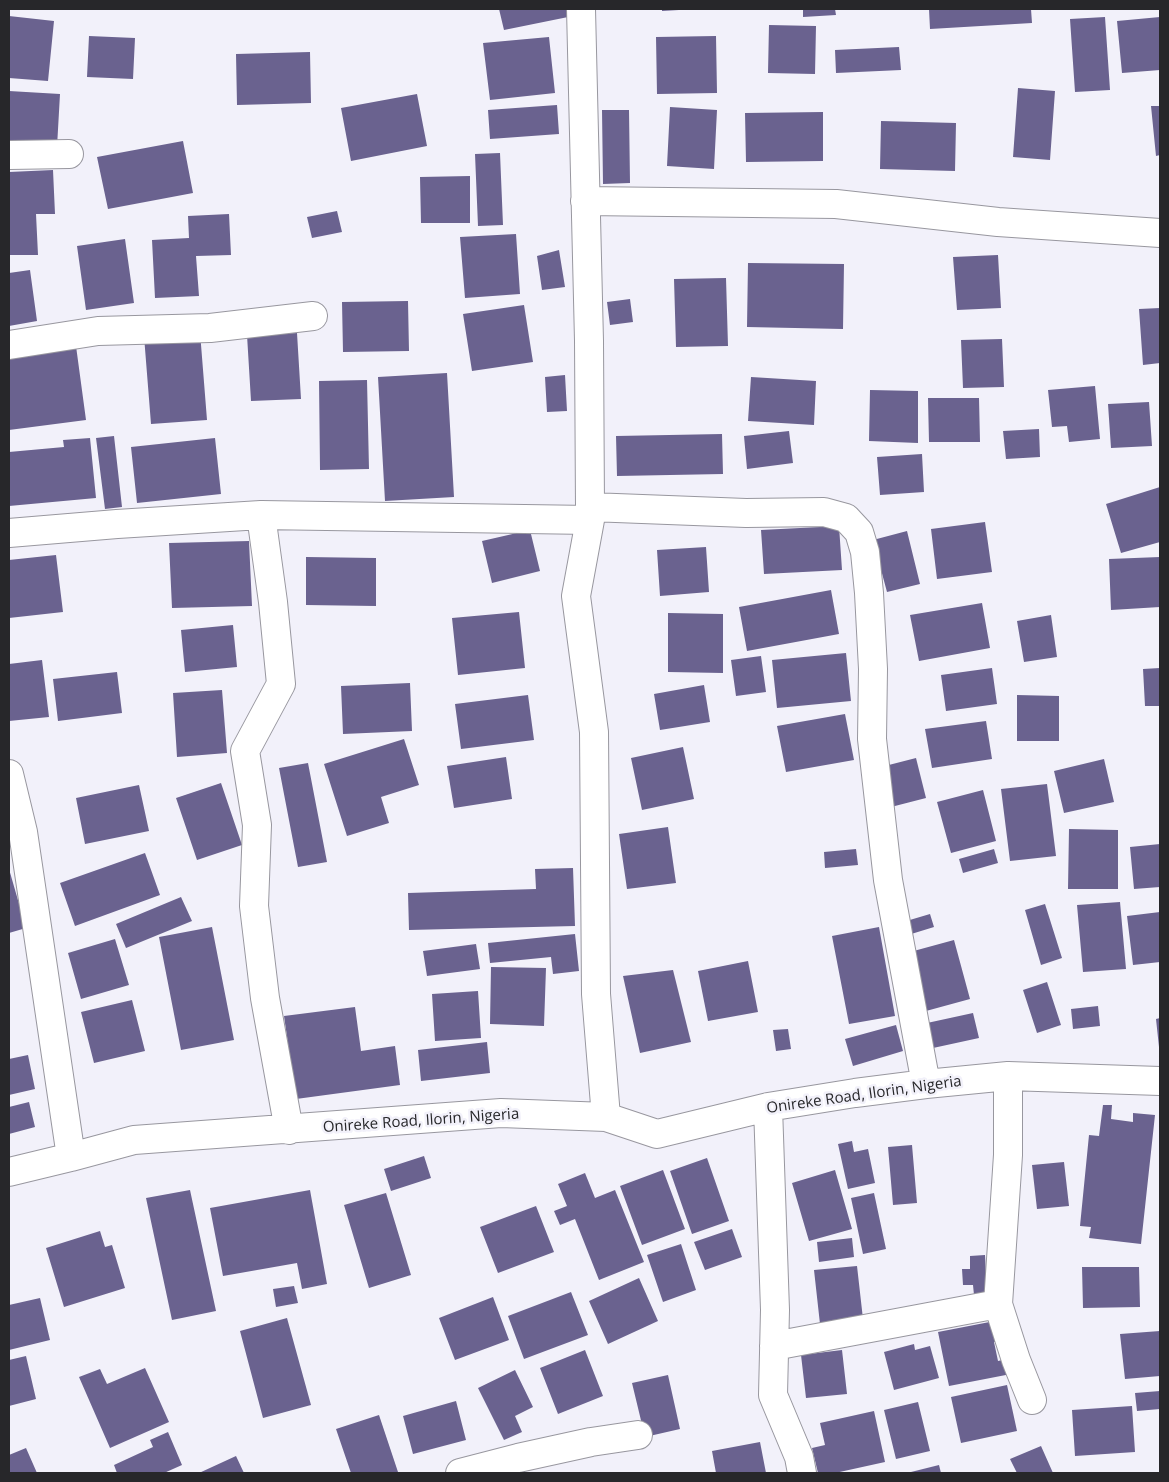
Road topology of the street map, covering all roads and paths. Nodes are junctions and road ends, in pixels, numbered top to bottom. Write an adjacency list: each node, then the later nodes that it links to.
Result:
1 (581, 9): 4 (street)
2 (69, 154): 3 (street)
3 (9, 155)
4 (585, 201): 5 (street); 8 (street)
5 (1160, 233)
6 (313, 316): 7 (street)
7 (9, 345)
8 (590, 514): 9 (street); 14 (street); 16 (street)
9 (261, 515): 10 (street); 17 (street)
10 (9, 533)
11 (9, 774): 18 (street)
12 (1008, 1076): 13 (street, Onireke Road, Ilorin, Nigeria); 14 (street, Onireke Road, Ilorin, Nigeria); 20 (street)
13 (1160, 1081)
14 (926, 1084): 15 (street, Onireke Road, Ilorin, Nigeria)
15 (768, 1107): 16 (street, Onireke Road, Ilorin, Nigeria); 21 (street)
16 (606, 1118): 17 (street, Onireke Road, Ilorin, Nigeria)
17 (289, 1130): 18 (street, Onireke Road, Ilorin, Nigeria)
18 (71, 1157): 19 (street, Onireke Road, Ilorin, Nigeria)
19 (9, 1172)
20 (998, 1304): 21 (street); 22 (street)
21 (774, 1346): 25 (street)
22 (1032, 1400)
23 (638, 1435): 24 (street)
24 (460, 1473)
25 (802, 1473)

